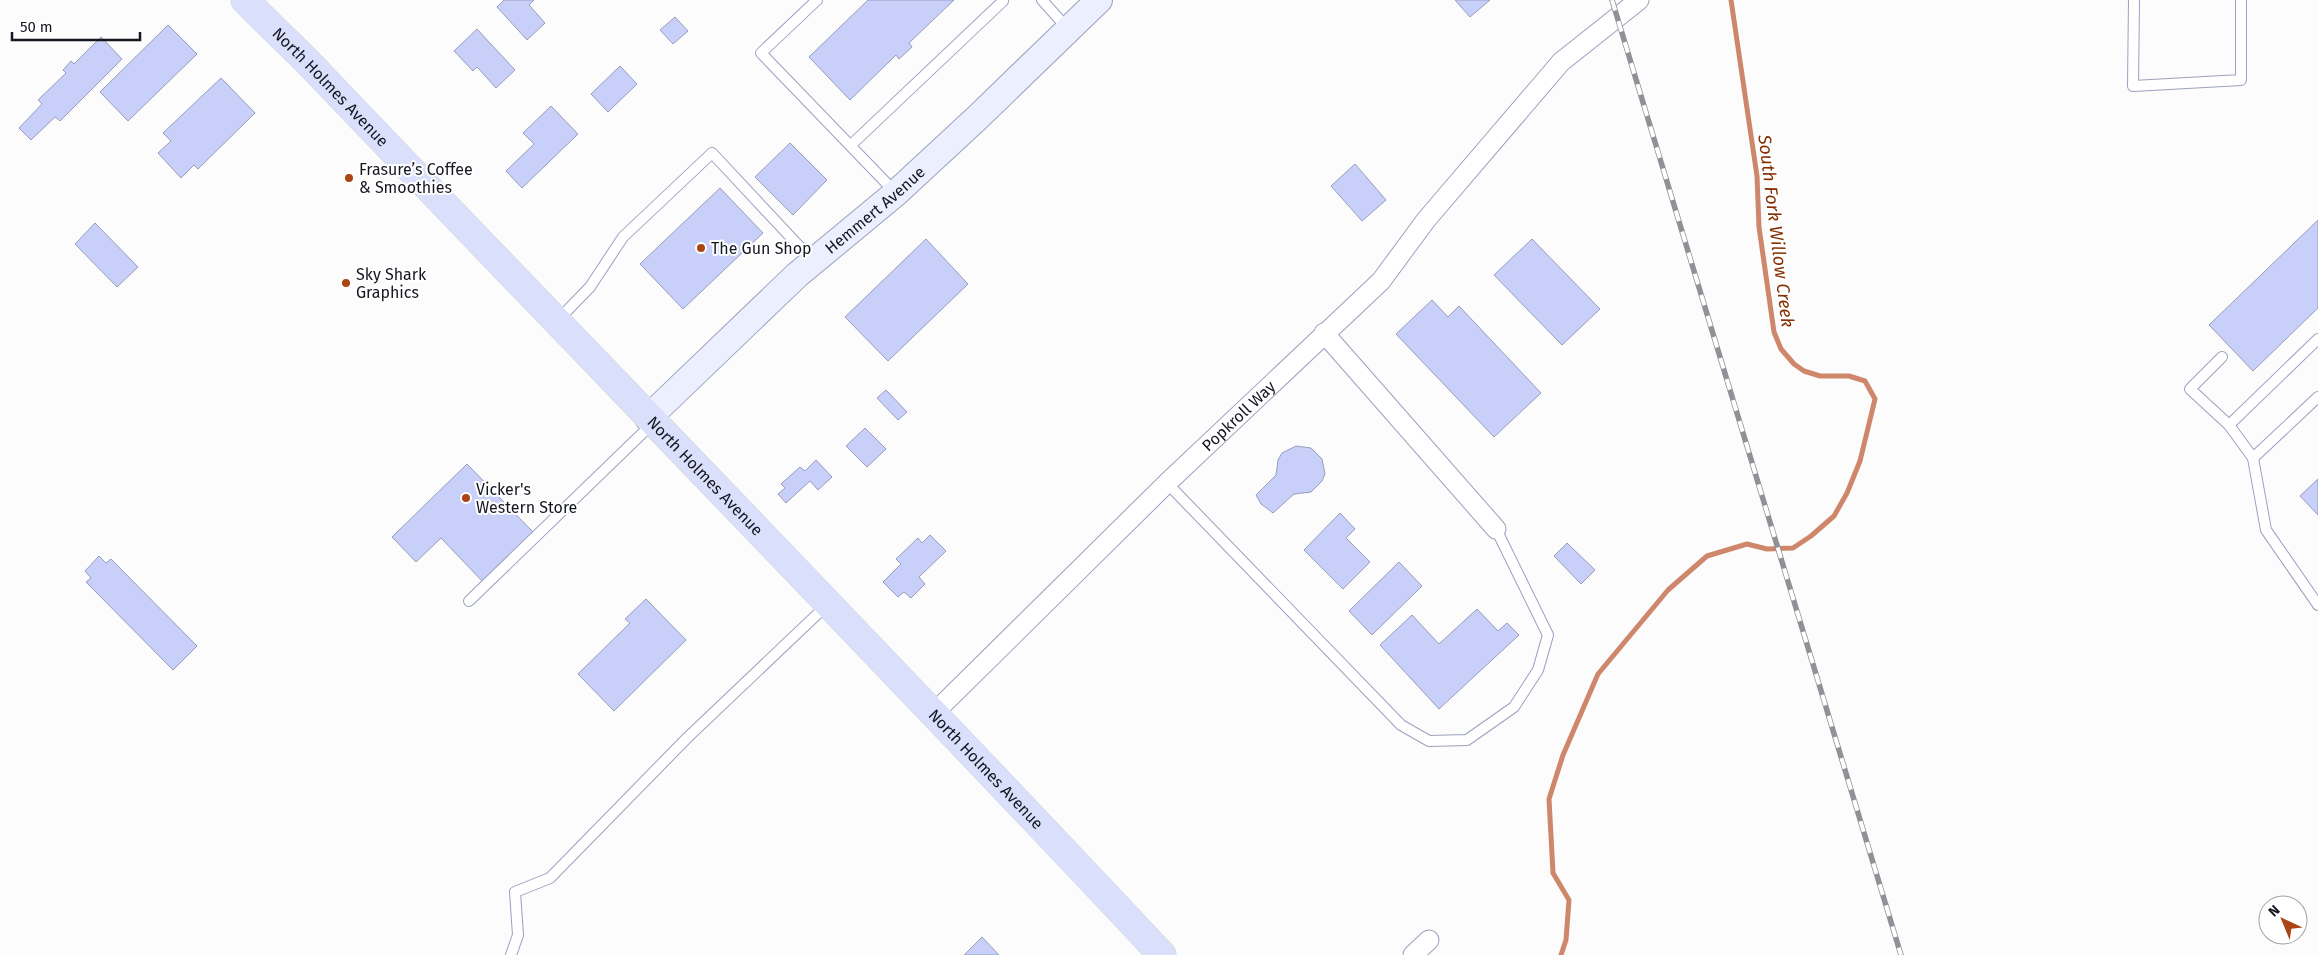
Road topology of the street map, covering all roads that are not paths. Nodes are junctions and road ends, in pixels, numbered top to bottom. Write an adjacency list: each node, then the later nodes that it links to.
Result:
1 (245, 0): 13 (main road, North Holmes Avenue)
2 (816, 0): 10 (lane)
3 (1003, 0): 10 (lane)
4 (1042, 0): 9 (lane)
5 (1099, 0): 9 (street, Hemmert Avenue)
6 (1639, 0): 14 (street, Popkroll Way)
7 (2134, 0): 8 (lane)
8 (2241, 0)
9 (1068, 30): 11 (street, Hemmert Avenue)
10 (851, 145): 11 (lane)
11 (896, 192): 12 (street, Hemmert Avenue)
12 (813, 262): 13 (lane); 18 (street, Hemmert Avenue)
13 (556, 322): 18 (main road, North Holmes Avenue)
14 (1324, 332): 21 (street, Popkroll Way); 22 (street)
15 (2318, 340): 19 (lane)
16 (2222, 357): 19 (lane)
17 (2318, 397): 20 (lane)
18 (650, 420): 23 (lane); 24 (main road, North Holmes Avenue)
19 (2228, 425): 20 (lane)
20 (2253, 458): 25 (lane)
21 (1166, 483): 22 (lane); 26 (street, Popkroll Way)
22 (1496, 529)
23 (469, 601)
24 (829, 604): 26 (main road, North Holmes Avenue); 28 (lane)
25 (2318, 605)
26 (934, 712): 29 (main road, North Holmes Avenue)
27 (1429, 940): 30 (street)
28 (511, 955)
29 (1162, 955)
30 (1413, 955)

